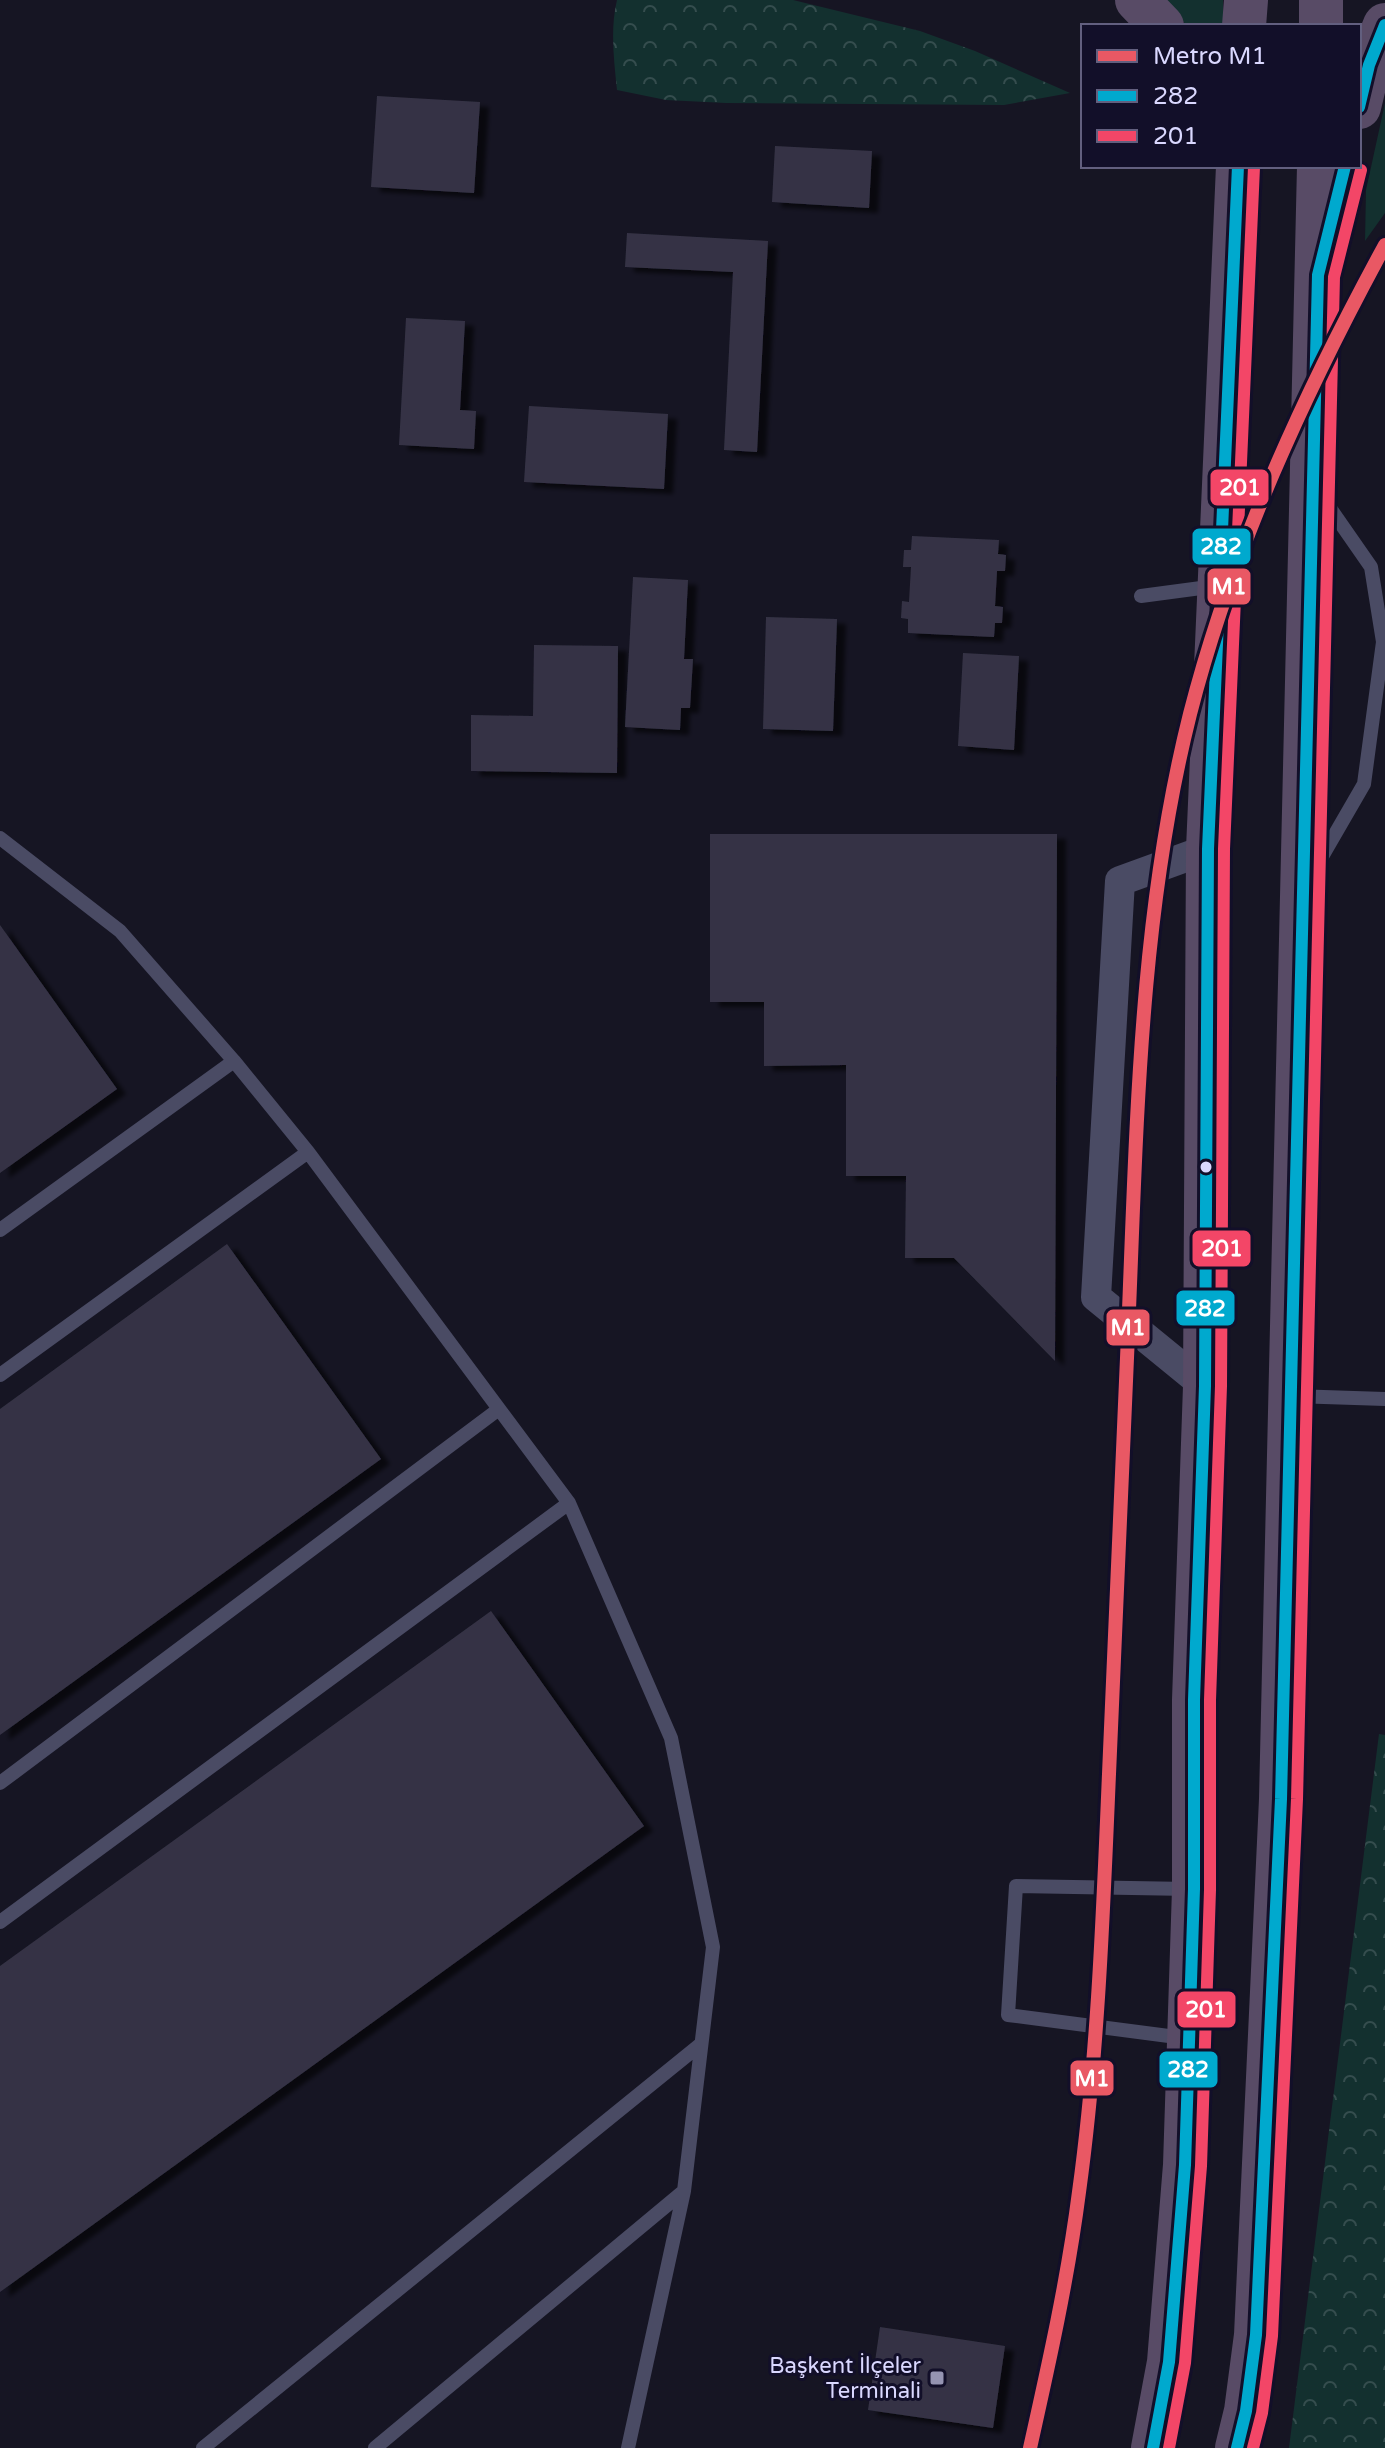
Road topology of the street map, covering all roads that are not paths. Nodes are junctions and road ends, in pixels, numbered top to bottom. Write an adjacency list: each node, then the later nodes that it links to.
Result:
1 (1137, 0): 4 (highway)
2 (1246, 0): 5 (highway)
3 (1321, 0): 6 (highway)
4 (1160, 24)
5 (1244, 24)
6 (1321, 24)
7 (1385, 25): 8 (highway)
8 (1361, 99)
9 (1218, 168): 14 (highway)
10 (1238, 168): 14 (highway)
11 (1319, 168): 13 (highway)
12 (1345, 168): 13 (highway)
13 (1318, 275): 15 (highway)
14 (1233, 286): 16 (highway)
15 (1313, 485): 18 (lane); 21 (highway)
16 (1220, 585): 17 (lane); 20 (highway)
17 (1141, 596)
18 (1384, 642): 21 (lane)
19 (0, 838): 22 (lane)
20 (1208, 849): 26 (highway); 26 (street)
21 (1304, 888): 27 (highway)
22 (234, 1061): 23 (lane); 24 (lane)
23 (308, 1152): 25 (lane); 29 (lane)
24 (0, 1230)
25 (0, 1375)
26 (1205, 1386): 32 (highway)
27 (1290, 1396): 28 (lane); 41 (highway)
28 (1385, 1399)
29 (499, 1409): 30 (lane); 31 (lane)
30 (569, 1503): 33 (lane); 35 (lane)
31 (0, 1783)
32 (1194, 1889): 34 (highway); 34 (lane)
33 (0, 1922)
34 (1189, 2038): 40 (highway)
35 (701, 2044): 36 (lane); 37 (lane)
36 (684, 2191): 38 (lane); 39 (lane)
37 (203, 2448)
38 (375, 2448)
39 (628, 2448)
40 (1153, 2448)
41 (1237, 2448)

